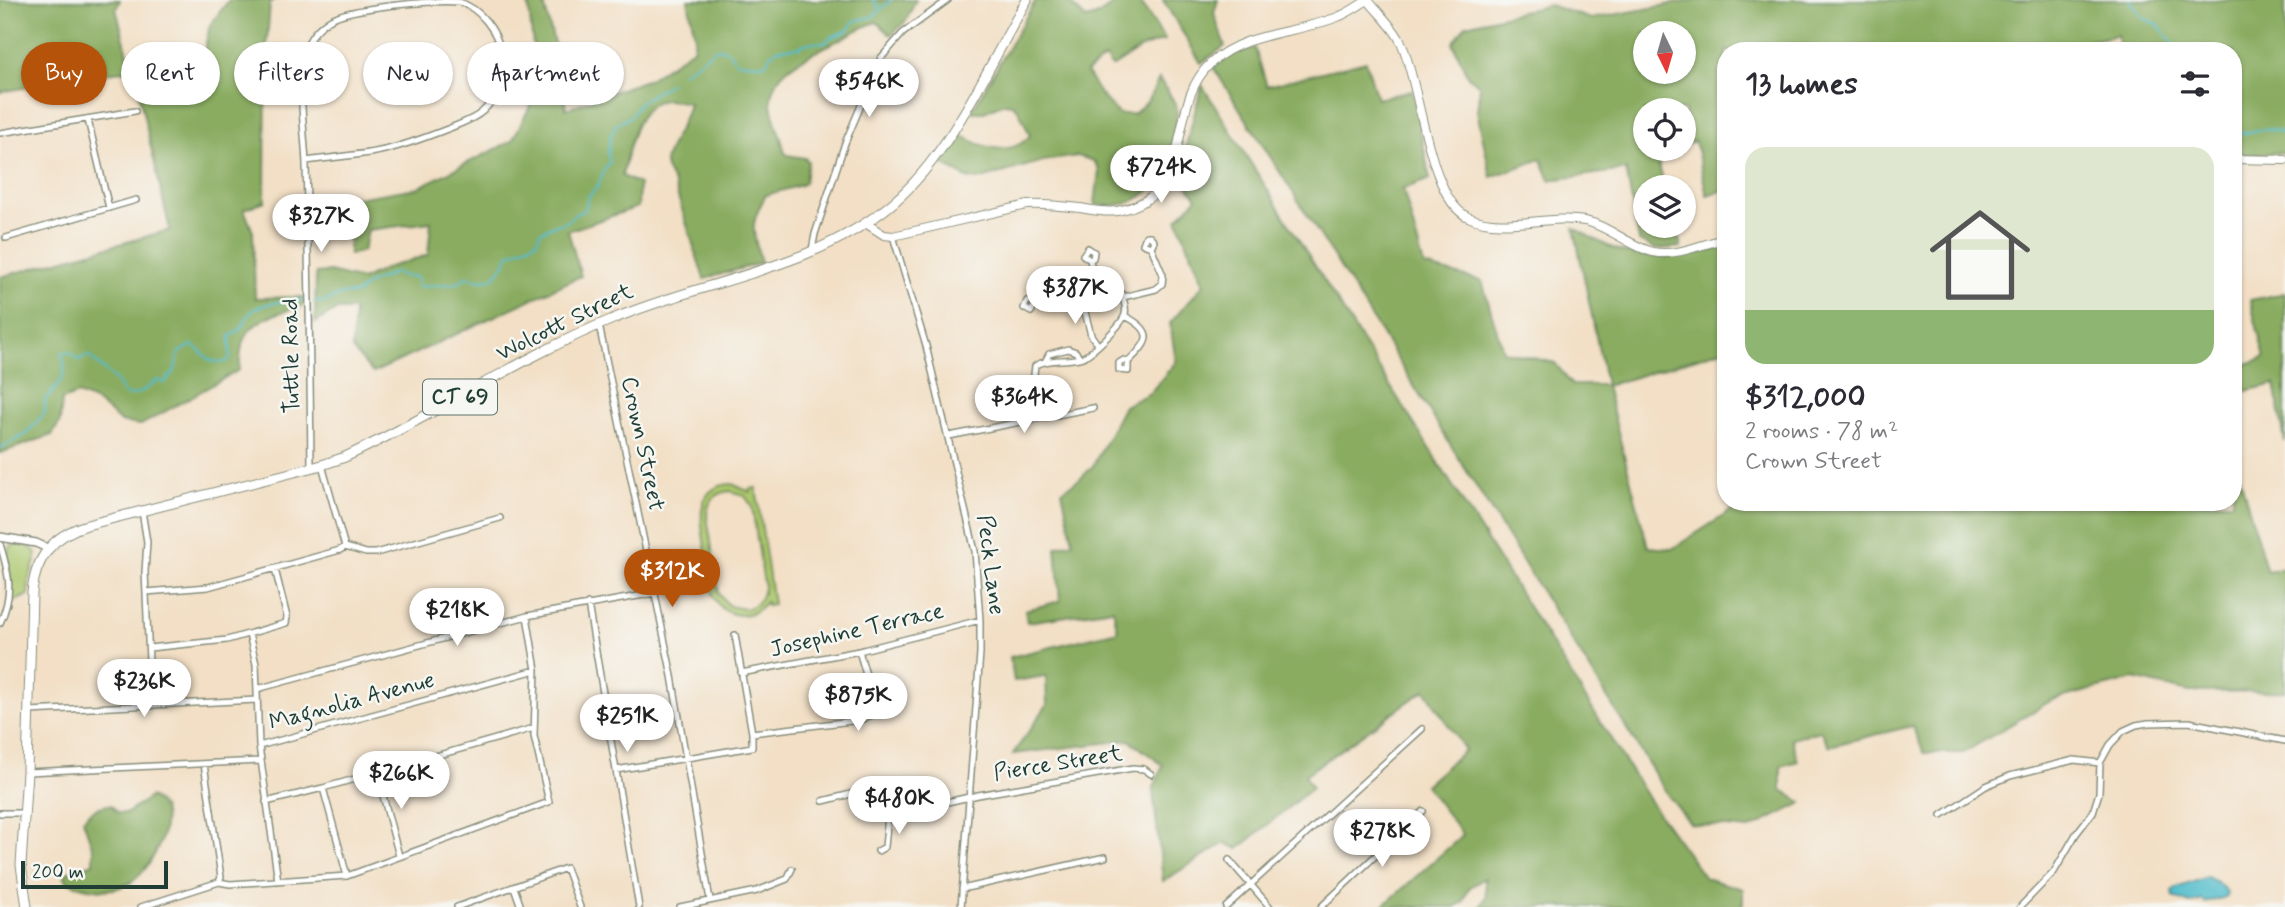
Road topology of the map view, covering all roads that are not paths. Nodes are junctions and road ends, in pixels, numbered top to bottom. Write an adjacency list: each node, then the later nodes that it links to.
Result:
1 (948, 0): 17 (street)
2 (1027, 0): 12 (main road, CT 69)
3 (1368, 0): 13 (main road); 15 (main road)
4 (135, 111): 5 (street)
5 (88, 120): 6 (street); 11 (street)
6 (0, 133)
7 (2242, 159): 8 (main road)
8 (2285, 160)
9 (306, 161): 9 (street, Tuttle Road); 33 (street, Tuttle Road)
10 (136, 200): 11 (street)
11 (109, 208): 14 (street)
12 (867, 224): 13 (main road); 17 (main road, Wolcott Street / CT 69)
13 (893, 236): 31 (street, Peck Lane)
14 (6, 238)
15 (1717, 240)
16 (1150, 247): 21 (street)
17 (812, 253): 24 (main road, Wolcott Street / CT 69)
18 (1090, 260): 19 (street)
19 (1096, 289): 20 (street); 21 (street)
20 (1080, 293): 22 (street); 25 (street)
21 (1123, 297): 23 (street)
22 (1035, 305)
23 (1125, 316): 25 (street); 28 (street)
24 (598, 325): 32 (main road, Wolcott Street / CT 69); 42 (street, Crown Street)
25 (1098, 345): 26 (street)
26 (1079, 358): 27 (street); 27 (street)
27 (1045, 362): 30 (street)
28 (1128, 362)
29 (1093, 408): 30 (street)
30 (1045, 417): 31 (street)
31 (949, 436): 45 (street, Peck Lane)
32 (322, 465): 33 (main road, Wolcott Street / CT 69); 38 (street)
33 (311, 468): 34 (main road, Wolcott Street / CT 69)
34 (142, 511): 39 (main road, Wolcott Street / CT 69); 41 (street)
35 (500, 518): 38 (street)
36 (0, 537): 39 (street)
37 (0, 544): 46 (street)
38 (345, 547): 40 (street)
39 (47, 548): 56 (main road)
40 (275, 569): 41 (street); 47 (street)
41 (146, 592): 49 (street)
42 (655, 593): 43 (street); 62 (street, Crown Street)
43 (588, 604): 44 (street); 66 (street)
44 (527, 616): 51 (street); 53 (street)
45 (980, 621): 50 (street, Josephine Terrace); 71 (street, Peck Lane)
46 (0, 623)
47 (249, 634): 49 (street); 53 (street)
48 (735, 635): 52 (street)
49 (149, 648): 55 (street)
50 (859, 650): 52 (street, Josephine Terrace); 59 (street)
51 (536, 670): 57 (street); 61 (street, Magnolia Avenue)
52 (741, 673): 59 (street)
53 (257, 689): 54 (street)
54 (257, 700): 55 (street); 61 (street)
55 (151, 706): 56 (street)
56 (29, 711): 67 (main road)
57 (534, 728): 68 (street); 80 (street)
58 (1422, 729): 87 (street)
59 (752, 733): 62 (street)
60 (2285, 741): 65 (street)
61 (259, 746): 63 (street)
62 (687, 758): 66 (street); 90 (street, Crown Street)
63 (260, 761): 64 (street); 73 (street)
64 (204, 764): 67 (street); 86 (street)
65 (2100, 764): 78 (street); 103 (street)
66 (616, 770): 97 (street)
67 (27, 772): 77 (main road)
68 (377, 773): 70 (street); 80 (street)
69 (1151, 774): 71 (street, Pierce Street)
70 (323, 788): 73 (street); 84 (street)
71 (969, 797): 74 (street, Pierce Street); 89 (street, Peck Lane)
72 (823, 801): 74 (street, Pierce Street)
73 (266, 802): 85 (street)
74 (889, 804): 79 (street)
75 (1423, 811): 102 (street)
76 (0, 813): 77 (street)
77 (24, 813): 92 (main road)
78 (1942, 815)
79 (878, 851)
80 (399, 856): 84 (street)
81 (1105, 857): 89 (street)
82 (1229, 860): 87 (street)
83 (792, 869): 90 (street)
84 (348, 876): 85 (street)
85 (278, 881): 86 (street)
86 (219, 882): 93 (street)
87 (1252, 885): 100 (street); 101 (street)
88 (514, 887): 94 (street); 95 (street); 96 (street)
89 (962, 889): 99 (street, Peck Lane)
90 (710, 901): 91 (street)
91 (688, 906): 98 (street)
92 (27, 907)
93 (141, 907)
94 (460, 907)
95 (521, 907)
96 (580, 907)
97 (639, 907)
98 (680, 907)
99 (961, 907)
100 (1226, 907)
101 (1270, 907)
102 (1321, 907)
103 (2020, 907)

